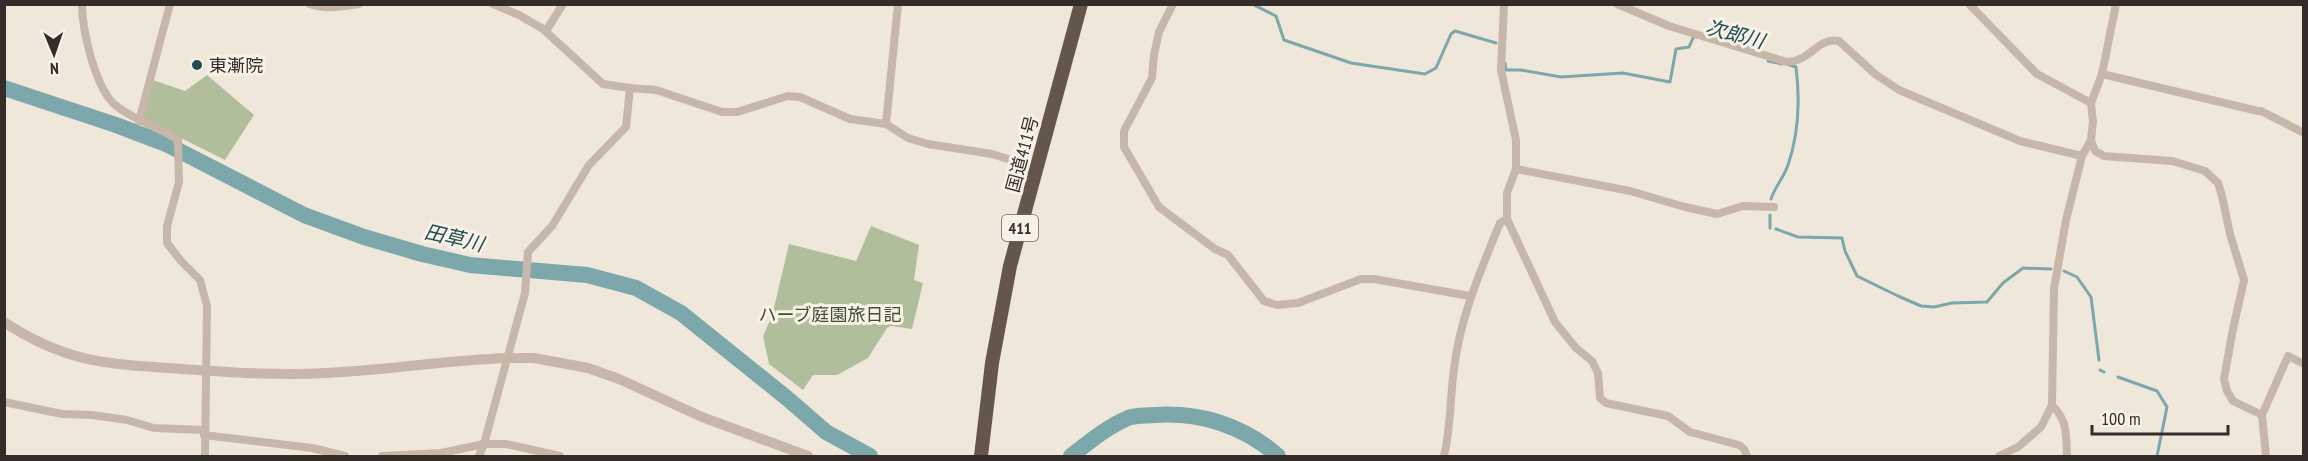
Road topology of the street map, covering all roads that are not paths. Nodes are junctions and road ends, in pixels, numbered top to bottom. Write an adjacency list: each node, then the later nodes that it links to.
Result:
1 (82, 4): 18 (street)
2 (170, 4): 18 (street)
3 (310, 4): 4 (street)
4 (359, 4)
5 (493, 4): 14 (street)
6 (563, 4): 14 (street)
7 (898, 4): 19 (street)
8 (1081, 4): 23 (highway, 国道411号 / 411)
9 (1173, 4): 27 (street)
10 (1504, 4): 24 (street)
11 (1617, 4): 22 (street)
12 (1970, 4): 17 (street)
13 (2116, 4): 15 (street)
14 (546, 31): 16 (street)
15 (2102, 74): 17 (street); 20 (street)
16 (630, 88): 19 (street); 29 (street)
17 (2091, 103): 21 (street)
18 (139, 121): 31 (street)
19 (886, 124): 23 (street)
20 (2304, 133)
21 (2091, 140): 22 (street); 34 (street)
22 (2082, 156): 33 (street)
23 (1036, 168): 43 (highway, 国道411号 / 411)
24 (1516, 169): 25 (street); 26 (street)
25 (1774, 207)
26 (1507, 219): 27 (street); 45 (street)
27 (1470, 296): 44 (street)
28 (4, 322): 31 (street)
29 (508, 358): 31 (street); 36 (street); 42 (street)
30 (2304, 364): 34 (street)
31 (207, 371): 35 (street)
32 (4, 402): 35 (street)
33 (2052, 405): 46 (street); 47 (street)
34 (2262, 415): 48 (street)
35 (204, 433): 37 (street); 38 (street)
36 (484, 444): 39 (street); 40 (street); 41 (street)
37 (206, 456)
38 (345, 456)
39 (382, 456)
40 (479, 456)
41 (560, 456)
42 (808, 456)
43 (981, 456)
44 (1444, 456)
45 (1747, 456)
46 (1999, 456)
47 (2067, 456)
48 (2266, 456)

